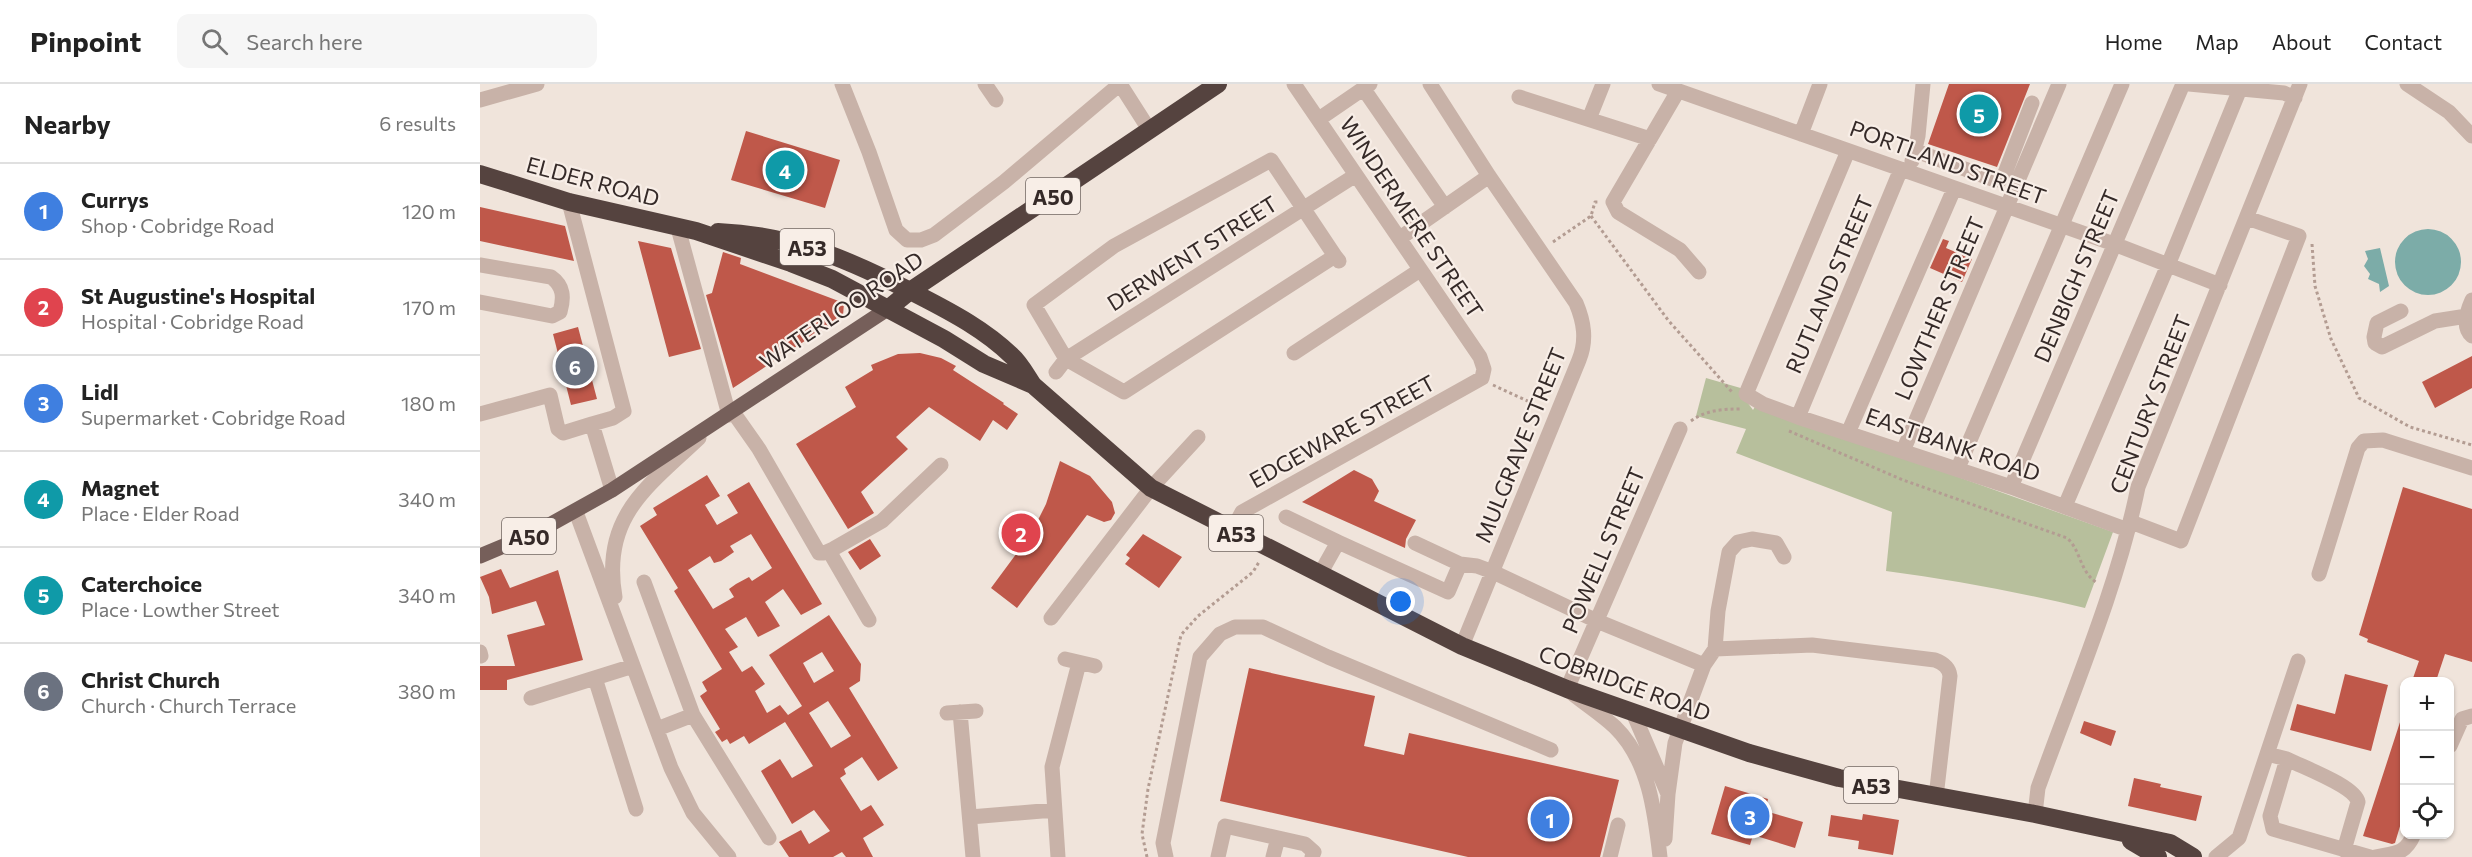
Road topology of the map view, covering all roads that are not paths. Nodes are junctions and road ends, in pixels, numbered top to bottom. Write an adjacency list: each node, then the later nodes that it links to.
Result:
1 (537, 84): 24 (street)
2 (842, 84): 4 (street)
3 (985, 84): 25 (street)
4 (1120, 84): 31 (street)
5 (1218, 84): 31 (highway, WATERLOO ROAD / A50)
6 (1294, 84): 27 (street, WINDERMERE STREET)
7 (1430, 84): 40 (street, MULGRAVE STREET)
8 (1603, 84): 29 (street)
9 (1659, 84): 21 (street, PORTLAND STREET)
10 (1820, 84): 32 (street)
11 (1923, 84): 36 (street, RUTLAND STREET)
12 (2059, 84): 44 (street, LOWTHER STREET)
13 (2122, 84): 47 (street)
14 (2183, 84): 50 (street, DENBIGH STREET)
15 (2189, 84): 18 (street)
16 (2407, 84): 19 (street)
17 (1366, 86): 28 (street); 43 (street)
18 (2240, 89): 22 (street); 52 (street)
19 (2424, 89): 33 (street)
20 (1697, 90): 21 (street, PORTLAND STREET); 32 (street, PORTLAND STREET)
21 (1678, 91): 34 (street)
22 (2297, 91): 46 (street, CENTURY STREET)
23 (1519, 97): 29 (street)
24 (480, 100)
25 (996, 100)
26 (2032, 103): 36 (street)
27 (1308, 105): 28 (street, WINDERMERE STREET); 30 (street)
28 (1319, 119): 39 (street, WINDERMERE STREET)
29 (1589, 119): 34 (street)
30 (1302, 120)
31 (1149, 131): 56 (highway, WATERLOO ROAD / A50)
32 (1801, 134): 35 (street, PORTLAND STREET)
33 (2472, 136)
34 (1650, 139): 54 (street)
35 (1848, 150): 37 (street, PORTLAND STREET); 70 (street, EASTBANK ROAD)
36 (1916, 151): 37 (street, RUTLAND STREET)
37 (1905, 171): 41 (street, PORTLAND STREET); 70 (street, RUTLAND STREET)
38 (480, 172): 42 (highway, ELDER ROAD / A53)
39 (1356, 175): 45 (street, DERWENT STREET); 49 (street, WINDERMERE STREET)
40 (1489, 176): 43 (street); 94 (street, MULGRAVE STREET)
41 (1954, 189): 44 (street, PORTLAND STREET); 74 (street)
42 (569, 202): 48 (highway, ELDER ROAD / A53); 71 (street)
43 (1445, 207): 49 (street)
44 (2005, 207): 47 (street, PORTLAND STREET); 76 (street, LOWTHER STREET)
45 (1305, 209): 64 (street, DERWENT STREET); 64 (street); 64 (street)
46 (2247, 218): 55 (street, CENTURY STREET); 86 (street, EASTBANK ROAD)
47 (2061, 227): 50 (street, PORTLAND STREET); 78 (street)
48 (687, 229): 56 (highway, ELDER ROAD / A53); 59 (highway, ELDER ROAD / A53); 68 (street)
49 (1400, 238): 53 (street, WINDERMERE STREET)
50 (2114, 244): 52 (street, PORTLAND STREET); 80 (street, DENBIGH STREET)
51 (480, 264): 58 (street)
52 (2168, 265): 55 (street, PORTLAND STREET); 83 (street)
53 (1420, 270): 63 (street); 66 (street, WINDERMERE STREET)
54 (1700, 272)
55 (2220, 285): 86 (street, CENTURY STREET)
56 (910, 291): 59 (highway, WATERLOO ROAD / A50); 67 (highway, COBRIDGE ROAD / A53)
57 (2472, 300): 61 (street)
58 (480, 302)
59 (889, 308): 67 (highway, COBRIDGE ROAD / A53); 68 (main road, WATERLOO ROAD / A50)
60 (2402, 311): 61 (street)
61 (2467, 316): 62 (street)
62 (2472, 336)
63 (1294, 353)
64 (1066, 359): 65 (street, DERWENT STREET)
65 (1056, 372)
66 (1482, 378): 87 (street, EDGEWARE STREET)
67 (1033, 385): 81 (highway, COBRIDGE ROAD / A53)
68 (731, 413): 72 (main road, WATERLOO ROAD / A50); 90 (street)
69 (480, 414): 71 (street)
70 (1798, 417): 74 (street, EASTBANK ROAD)
71 (592, 424): 82 (street)
72 (708, 429): 82 (main road, WATERLOO ROAD / A50); 101 (street)
73 (1680, 429): 100 (street, POWELL STREET)
74 (1848, 433): 76 (street, EASTBANK ROAD)
75 (1198, 437): 81 (street)
76 (1903, 451): 78 (street, EASTBANK ROAD)
77 (941, 465): 90 (street)
78 (1958, 468): 80 (street, EASTBANK ROAD)
79 (2472, 468): 96 (street)
80 (2011, 487): 83 (street, EASTBANK ROAD)
81 (1151, 488): 87 (highway, COBRIDGE ROAD / A53); 98 (street)
82 (612, 490): 84 (main road, WATERLOO ROAD / A50)
83 (2065, 506): 86 (street, EASTBANK ROAD)
84 (576, 512): 91 (main road, WATERLOO ROAD / A50); 101 (street)
85 (1286, 517): 88 (street)
86 (2128, 530): 125 (street, CENTURY STREET)
87 (1233, 531): 95 (highway, COBRIDGE ROAD / A53)
88 (1338, 542): 93 (street); 95 (street)
89 (1415, 543): 93 (street)
90 (829, 551): 99 (street)
91 (480, 556)
92 (1784, 557): 103 (street)
93 (1461, 564): 94 (street)
94 (1492, 572): 100 (street); 102 (street, MULGRAVE STREET)
95 (1320, 574): 102 (highway, COBRIDGE ROAD / A53)
96 (2319, 574)
97 (644, 582): 112 (street)
98 (1052, 618)
99 (868, 620)
100 (1597, 621): 106 (street); 109 (street, POWELL STREET)
101 (621, 634): 107 (street)
102 (1462, 646): 109 (highway, COBRIDGE ROAD / A53)
103 (1715, 649): 106 (street); 122 (street)
104 (2298, 661): 119 (street)
105 (1080, 663): 124 (street)
106 (1704, 665): 115 (street)
107 (633, 666): 108 (street); 116 (street)
108 (595, 678): 110 (street); 123 (street)
109 (1567, 689): 113 (highway, COBRIDGE ROAD / A53); 141 (street)
110 (531, 698)
111 (961, 712): 126 (street)
112 (693, 715): 116 (street); 129 (street)
113 (1634, 715): 115 (highway, COBRIDGE ROAD / A53); 121 (street)
114 (2472, 716): 117 (street)
115 (1681, 728): 121 (street); 122 (highway, COBRIDGE ROAD / A53)
116 (657, 729): 133 (street)
117 (2454, 737)
118 (1551, 750): 136 (street)
119 (2267, 754): 120 (street); 144 (street)
120 (2287, 759): 132 (street); 132 (street)
121 (1668, 794): 141 (street)
122 (1936, 797): 125 (highway, COBRIDGE ROAD / A53)
123 (636, 809)
124 (1054, 810): 126 (street); 135 (street)
125 (2035, 814): 128 (highway, COBRIDGE ROAD / A53)
126 (970, 817): 134 (street)
127 (1618, 825): 140 (street)
128 (2114, 832): 142 (highway, COBRIDGE ROAD / A53); 143 (highway, COBRIDGE ROAD / A53)
129 (769, 838)
130 (1278, 838): 137 (street); 138 (street); 139 (street)
131 (2412, 839): 146 (street)
132 (2344, 850): 145 (street)
133 (729, 857)
134 (973, 857)
135 (1058, 857)
136 (1166, 857)
137 (1218, 857)
138 (1274, 857)
139 (1312, 857)
140 (1610, 857)
141 (1662, 857)
142 (2158, 857)
143 (2193, 857)
144 (2216, 857)
145 (2370, 857)
146 (2375, 857)

